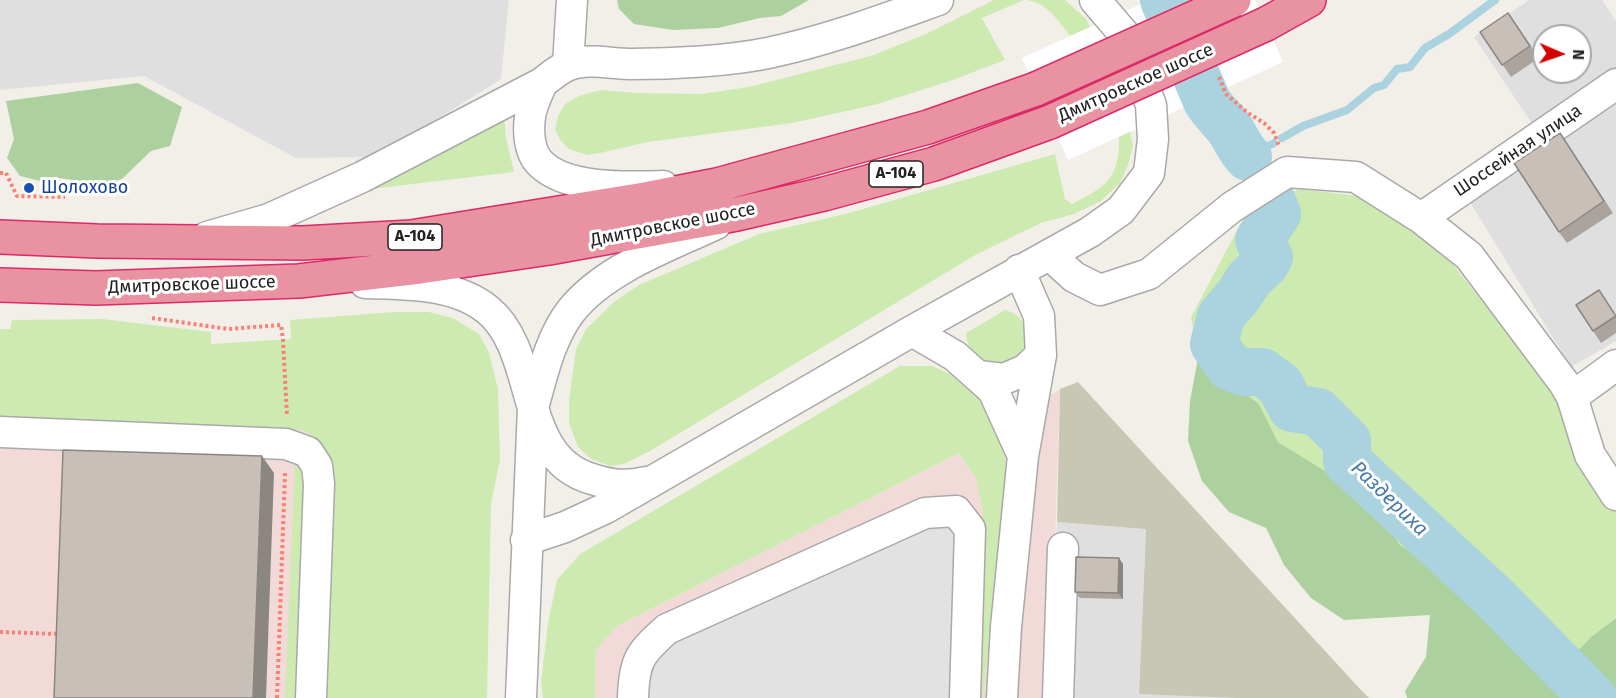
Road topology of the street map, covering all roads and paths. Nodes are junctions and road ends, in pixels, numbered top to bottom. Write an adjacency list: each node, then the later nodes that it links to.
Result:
1 (572, 0): 6 (street)
2 (938, 0): 6 (street)
3 (1095, 0): 18 (street)
4 (1234, 0): 12 (highway, Дмитровское шоссе / А-104, bridge)
5 (1309, 0): 14 (highway, Дмитровское шоссе / А-104, bridge)
6 (568, 65): 8 (street)
7 (1217, 73): 11 (path)
8 (542, 83): 12 (street); 17 (street)
9 (1616, 84): 15 (street, Шоссейная улица)
10 (0, 173): 13 (path)
11 (1279, 177): 15 (street); 18 (street)
12 (717, 185): 17 (highway, Дмитровское шоссе / А-104)
13 (65, 197)
14 (737, 214): 20 (highway, Дмитровское шоссе / А-104); 28 (street)
15 (1421, 218): 27 (street)
16 (0, 237): 17 (highway, Дмитровское шоссе / А-104)
17 (110, 241)
18 (1050, 255): 19 (street)
19 (1019, 270): 22 (street); 24 (street)
20 (299, 281): 21 (highway, Дмитровское шоссе / А-104); 28 (street)
21 (0, 285)
22 (912, 331): 26 (street); 33 (street)
23 (283, 340): 29 (path)
24 (1041, 356): 26 (street); 31 (street)
25 (1616, 365): 27 (street)
26 (978, 376): 31 (street)
27 (1572, 397): 34 (street)
28 (533, 408): 33 (street); 35 (street)
29 (288, 424)
30 (0, 432): 42 (street)
31 (1023, 456): 46 (street)
32 (285, 472): 41 (path)
33 (657, 478): 35 (street)
34 (1616, 495)
35 (526, 540): 43 (street)
36 (1064, 548): 47 (street)
37 (61, 623): 39 (path)
38 (0, 632): 39 (path)
39 (60, 634): 40 (path)
40 (60, 645)
41 (277, 698)
42 (311, 698)
43 (521, 698)
44 (633, 698): 45 (street)
45 (964, 698)
46 (1002, 698)
47 (1058, 698)

